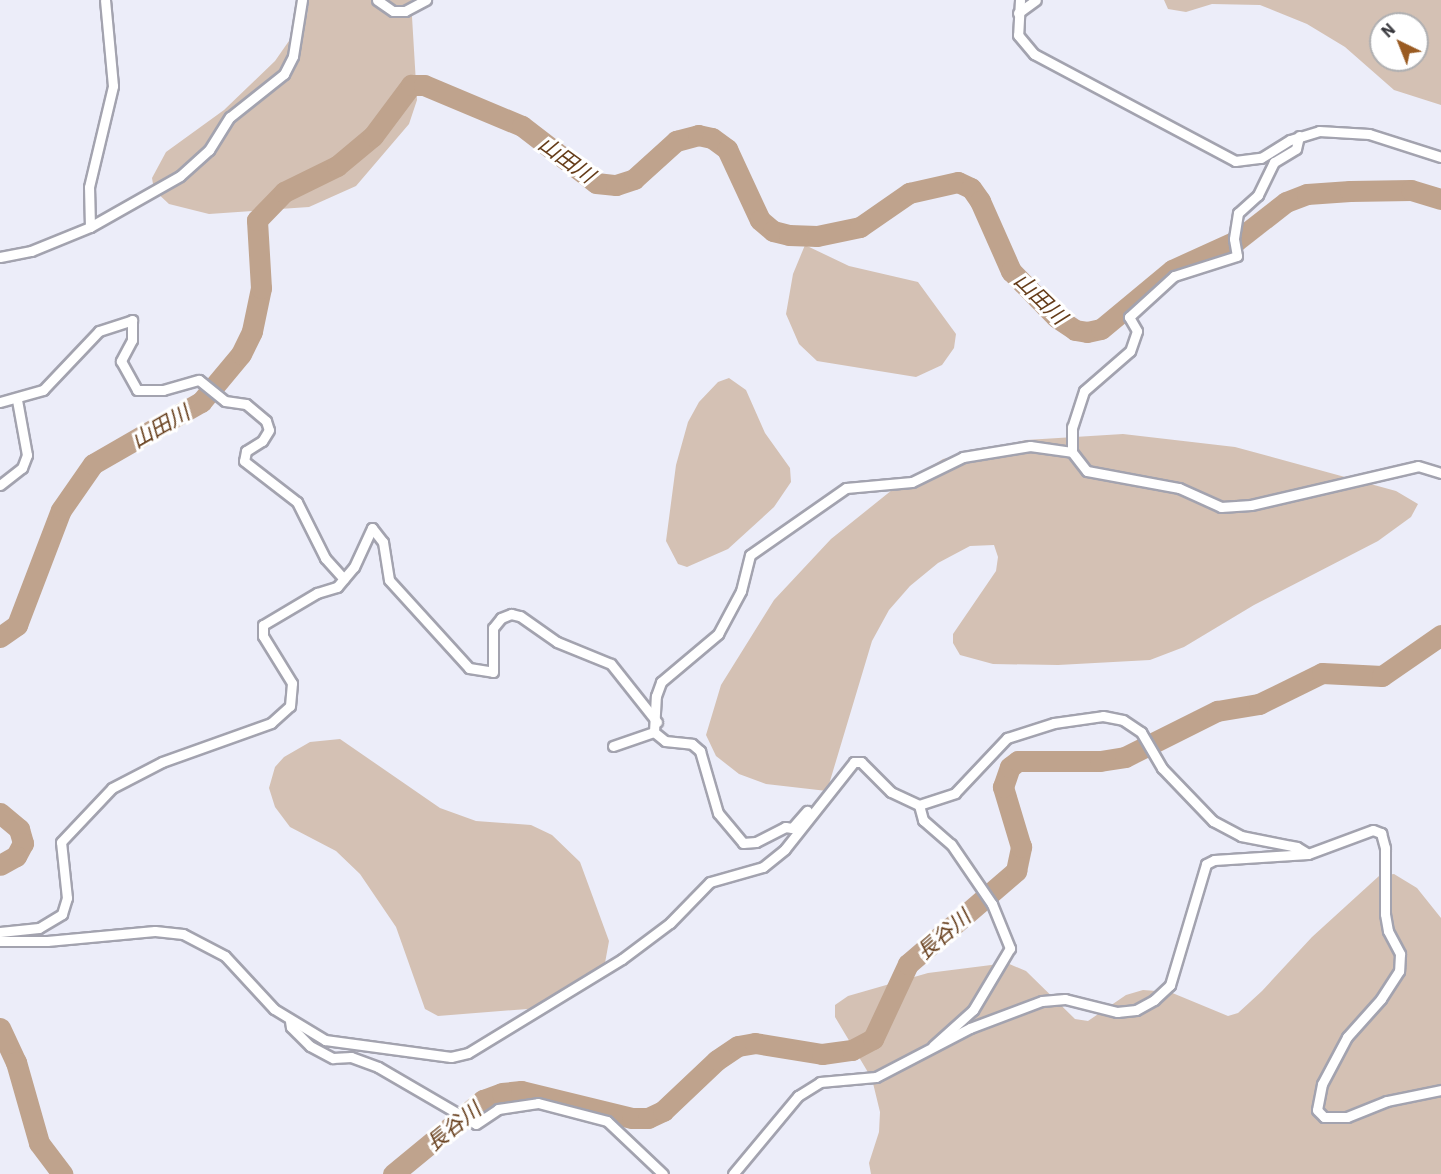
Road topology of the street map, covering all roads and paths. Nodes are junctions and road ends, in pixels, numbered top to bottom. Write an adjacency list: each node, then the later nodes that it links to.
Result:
1 (105, 0): 10 (street)
2 (303, 0): 10 (street)
3 (377, 0): 4 (street)
4 (426, 0)
5 (1020, 0): 7 (street)
6 (1036, 0): 7 (street)
7 (1018, 14): 8 (street)
8 (1299, 136): 9 (street); 14 (street)
9 (1441, 157)
10 (90, 227): 11 (street)
11 (0, 257)
12 (17, 400): 13 (street); 16 (street); 17 (street)
13 (0, 402)
14 (1072, 452): 15 (street); 18 (street)
15 (1441, 473)
16 (0, 485)
17 (344, 579): 18 (street); 25 (street)
18 (655, 727): 19 (street); 22 (street)
19 (613, 746)
20 (843, 773): 21 (street); 22 (street); 24 (street)
21 (919, 805): 23 (street); 28 (street)
22 (792, 828): 24 (street)
23 (1308, 854): 28 (street); 29 (street)
24 (763, 867): 27 (street)
25 (0, 932)
26 (0, 941): 27 (street)
27 (290, 1021): 30 (street)
28 (931, 1050): 31 (street)
29 (1441, 1090)
30 (663, 1174)
31 (733, 1174)

